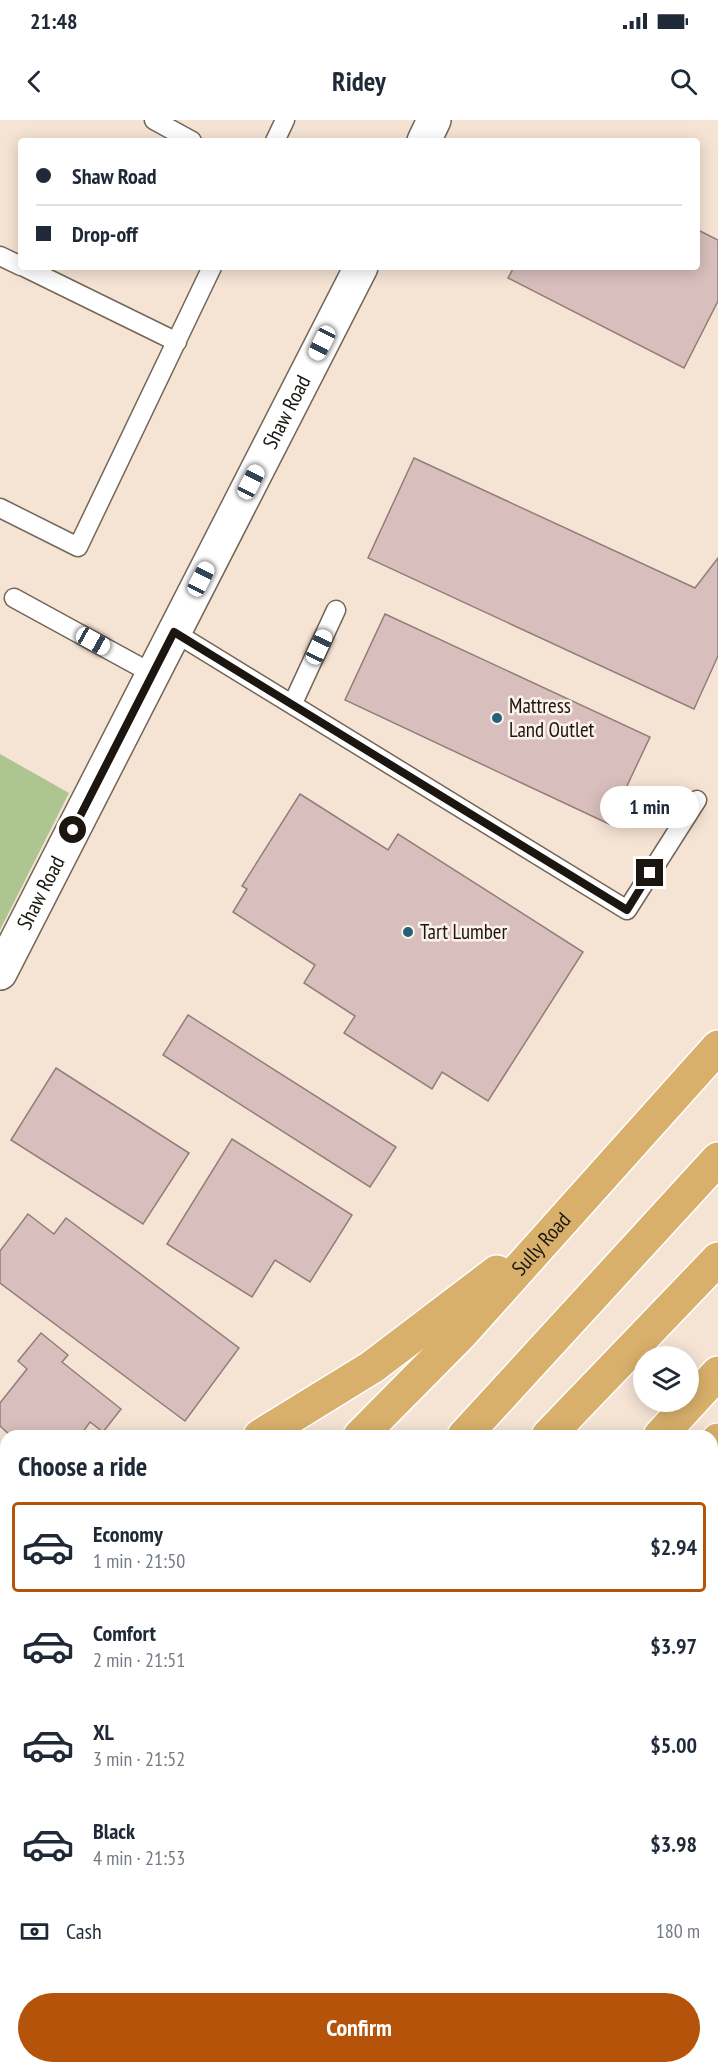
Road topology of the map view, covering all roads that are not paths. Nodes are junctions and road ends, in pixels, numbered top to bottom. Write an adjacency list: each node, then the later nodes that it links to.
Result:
1 (154, 120): 4 (lane)
2 (285, 120): 5 (lane)
3 (434, 120): 6 (street)
4 (187, 138)
5 (276, 138)
6 (425, 138)
7 (0, 256): 8 (lane)
8 (18, 264)
9 (30, 270): 12 (lane)
10 (211, 270): 12 (lane)
11 (359, 270): 16 (street, Shaw Road)
12 (177, 342): 13 (lane)
13 (0, 508)
14 (14, 598): 17 (lane)
15 (336, 610): 18 (lane)
16 (174, 632): 17 (street, Shaw Road); 18 (lane)
17 (153, 674): 20 (street, Shaw Road)
18 (293, 703): 19 (lane)
19 (697, 800)
20 (0, 973)
21 (718, 1047): 23 (highway, Sully Road)
22 (718, 1159): 28 (highway)
23 (565, 1219): 26 (highway); 27 (highway, Sully Road)
24 (718, 1259): 29 (highway)
25 (718, 1373): 30 (highway)
26 (270, 1430)
27 (366, 1430)
28 (470, 1430)
29 (554, 1430)
30 (666, 1430)

